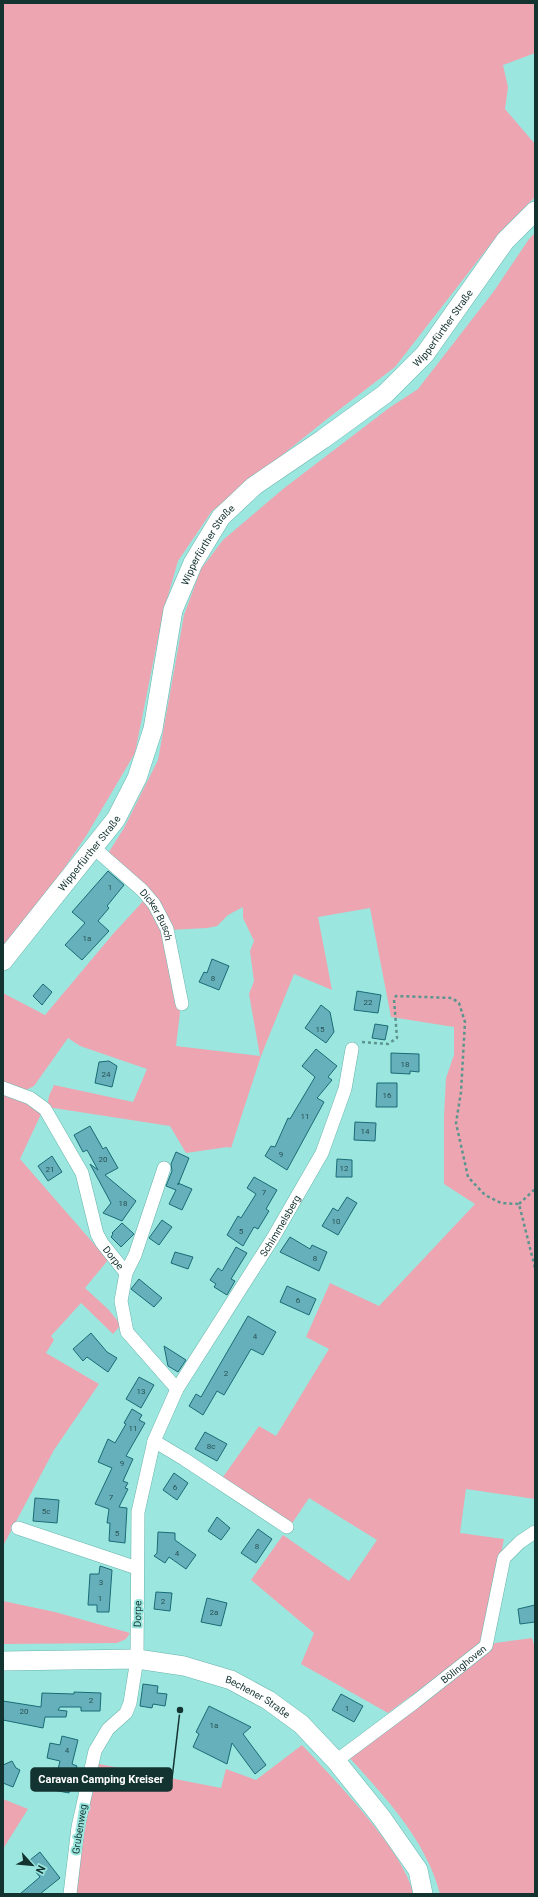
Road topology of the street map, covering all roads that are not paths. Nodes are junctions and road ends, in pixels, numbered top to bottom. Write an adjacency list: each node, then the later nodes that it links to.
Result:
1 (535, 211): 2 (main road, Wipperfürther Straße)
2 (94, 848): 3 (main road, Wipperfürther Straße); 4 (street, Dicker Busch)
3 (3, 961)
4 (182, 1004)
5 (352, 1049): 9 (street, Schimmelsberg)
6 (3, 1088): 8 (street, Dorpe)
7 (164, 1168): 8 (street)
8 (126, 1273): 9 (street, Dorpe)
9 (177, 1389): 10 (street, Dorpe)
10 (154, 1441): 11 (street); 14 (street, Dorpe)
11 (287, 1527)
12 (18, 1528): 14 (street)
13 (535, 1532): 17 (street, Bölinghoven)
14 (138, 1568): 15 (street, Dorpe)
15 (136, 1659): 16 (main road, Bechener Straße); 17 (main road, Bechener Straße); 18 (street, Grubenweg)
16 (3, 1661)
17 (336, 1761): 19 (main road, Bechener Straße)
18 (70, 1894)
19 (422, 1894)

